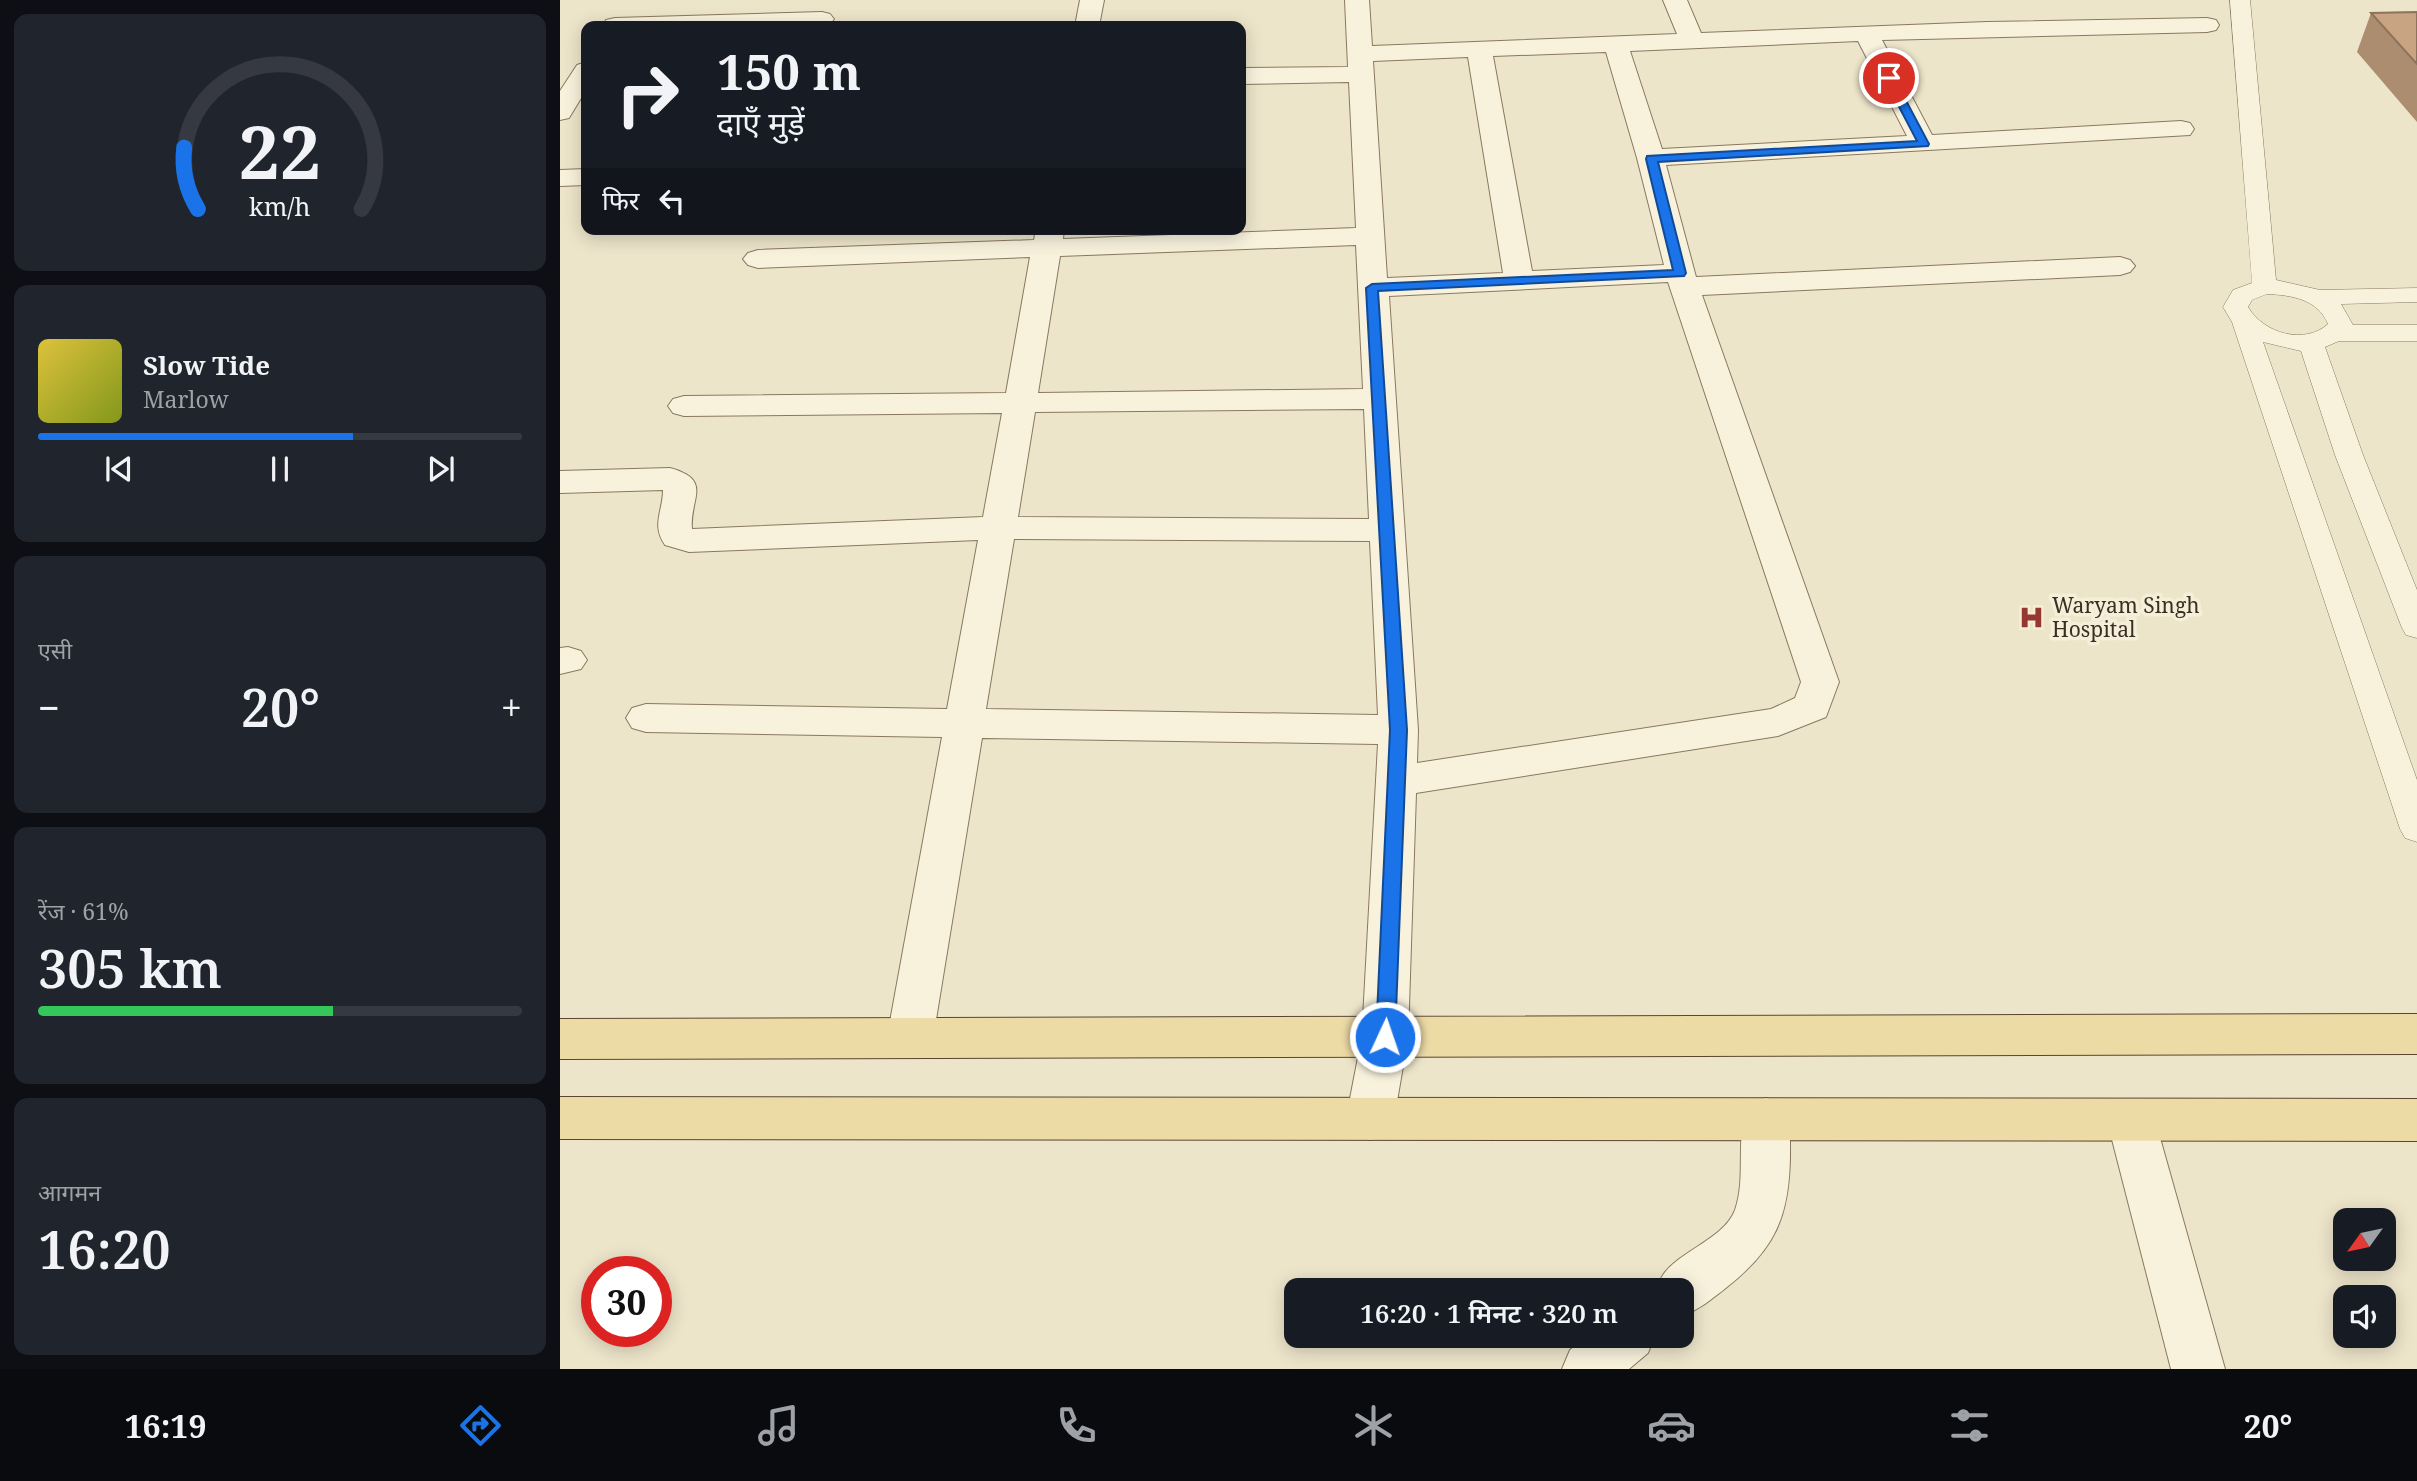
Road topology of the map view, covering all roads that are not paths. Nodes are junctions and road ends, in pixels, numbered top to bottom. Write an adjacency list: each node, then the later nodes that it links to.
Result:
1 (631, 0): 7 (street)
2 (1092, 0): 9 (street)
3 (1357, 0): 15 (street)
4 (1675, 0): 12 (street)
5 (2240, 0): 30 (lane)
6 (822, 19): 8 (street)
7 (617, 21)
8 (753, 21)
9 (1088, 21)
10 (2207, 25): 11 (street)
11 (1866, 34): 12 (street); 20 (street)
12 (1692, 41): 13 (street)
13 (1616, 44): 14 (street); 21 (street)
14 (1479, 49): 15 (street); 29 (street)
15 (1359, 64): 16 (street); 24 (street)
16 (1246, 75)
17 (581, 81): 18 (street)
18 (572, 101)
19 (2181, 129): 20 (street)
20 (1924, 144): 21 (street)
21 (1651, 159): 28 (street)
22 (581, 177): 23 (street)
23 (560, 178)
24 (1369, 236): 25 (street); 31 (street)
25 (1049, 239): 26 (street); 38 (street)
26 (758, 260)
27 (2120, 266): 28 (street)
28 (1682, 280): 29 (street); 47 (street)
29 (1519, 281): 31 (street)
30 (2264, 287): 33 (lane); 34 (lane)
31 (1372, 288): 37 (street)
32 (2417, 295): 33 (lane)
33 (2316, 297): 36 (lane)
34 (2244, 323): 36 (lane); 48 (lane)
35 (2417, 333): 36 (lane)
36 (2324, 338): 43 (lane)
37 (1379, 399): 38 (street); 42 (street)
38 (1020, 405): 39 (street); 41 (street)
39 (684, 407)
40 (560, 482): 41 (street)
41 (999, 528): 42 (street); 45 (street)
42 (1387, 530): 46 (street)
43 (2417, 628)
44 (646, 718): 45 (street)
45 (965, 723): 46 (street); 51 (street)
46 (1398, 730): 47 (street)
47 (1397, 780): 50 (street)
48 (2417, 829)
49 (2417, 1034): 50 (main road)
50 (1385, 1037): 51 (main road); 54 (street)
51 (910, 1038): 52 (main road)
52 (560, 1039)
53 (560, 1118): 54 (main road)
54 (1370, 1119): 55 (main road)
55 (1766, 1119): 56 (main road); 58 (street)
56 (2131, 1120): 57 (main road); 61 (street)
57 (2417, 1120)
58 (1694, 1281)
59 (1614, 1348): 60 (street)
60 (1589, 1369)
61 (2198, 1369)

